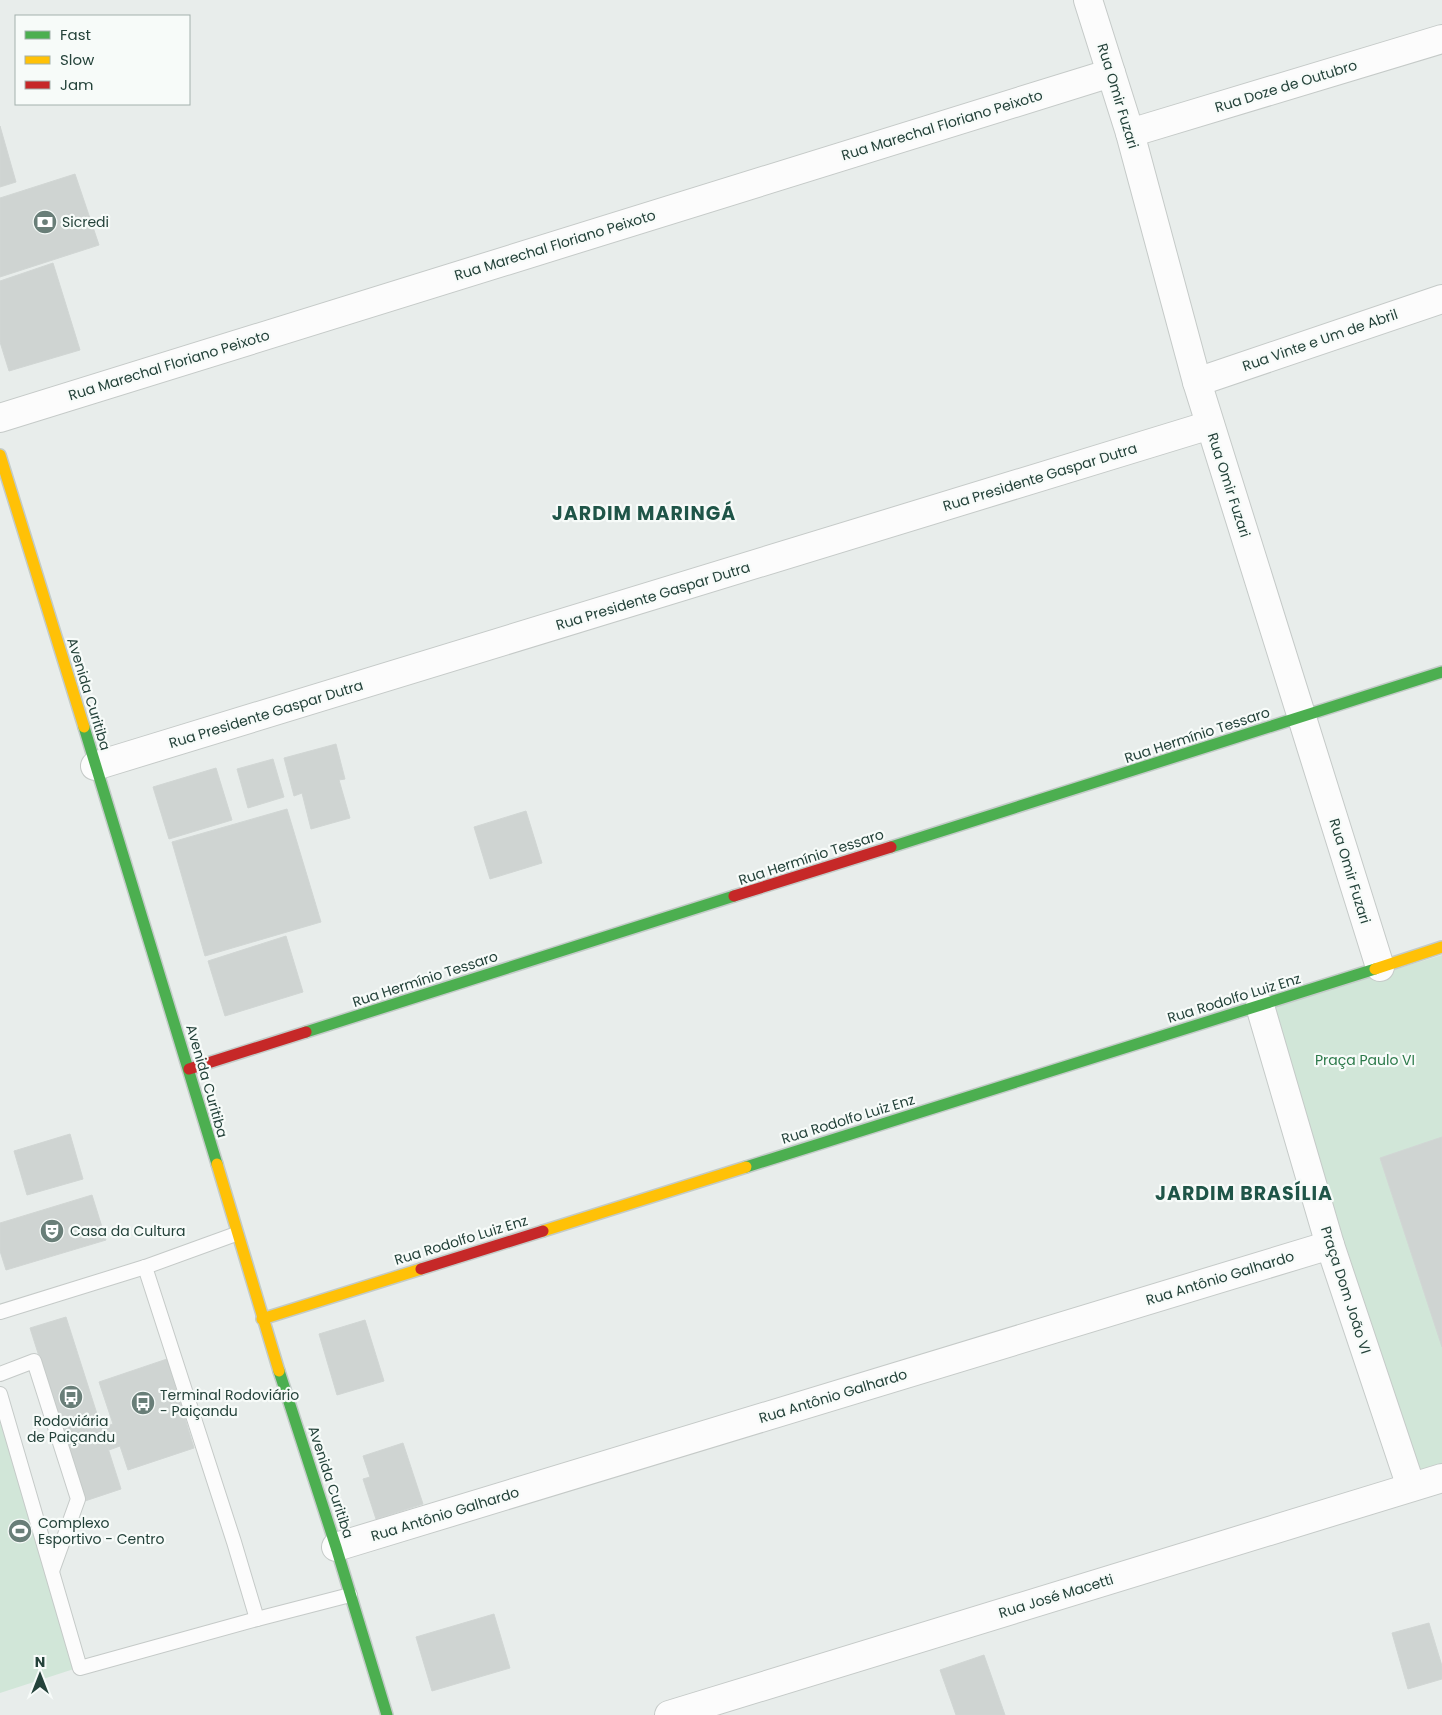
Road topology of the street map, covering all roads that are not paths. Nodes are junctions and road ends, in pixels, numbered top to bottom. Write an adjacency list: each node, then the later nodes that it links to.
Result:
1 (1088, 0): 3 (street, Rua Omir Fuzari)
2 (1442, 39): 4 (street, Rua Doze de Outubro)
3 (1111, 73): 4 (street, Rua Omir Fuzari); 7 (street, Rua Marechal Floriano Peixoto)
4 (1130, 133): 6 (street, Rua Omir Fuzari)
5 (1442, 299): 6 (street, Rua Vinte e Um de Abril)
6 (1197, 382): 8 (street, Rua Omir Fuzari)
7 (0, 418)
8 (1210, 425): 11 (street, Rua Omir Fuzari); 12 (street, Rua Presidente Gaspar Dutra)
9 (0, 456): 12 (street, Avenida Curitiba)
10 (1442, 672): 11 (street, Rua Hermínio Tessaro)
11 (1303, 718): 14 (street, Rua Omir Fuzari); 16 (street, Rua Hermínio Tessaro)
12 (96, 766): 16 (street, Avenida Curitiba)
13 (1442, 947): 14 (street, Rua Rodolfo Luiz Enz)
14 (1380, 967): 15 (street, Rua Rodolfo Luiz Enz)
15 (1260, 1006): 18 (street, Praça Dom João VI); 21 (street, Rua Rodolfo Luiz Enz)
16 (189, 1069): 17 (street, Avenida Curitiba)
17 (236, 1234): 19 (lane); 21 (street, Avenida Curitiba)
18 (1330, 1245): 25 (street, Praça Dom João VI); 26 (street, Rua Antônio Galhardo)
19 (145, 1267): 20 (lane); 29 (lane)
20 (0, 1312)
21 (262, 1319): 26 (street, Avenida Curitiba)
22 (0, 1374): 27 (lane)
23 (0, 1394): 27 (lane)
24 (1442, 1478): 25 (street, Rua José Macetti)
25 (1411, 1487): 31 (street, Rua José Macetti)
26 (336, 1547): 28 (street, Avenida Curitiba)
27 (52, 1571): 29 (lane)
28 (350, 1595): 29 (lane); 30 (street, Avenida Curitiba)
29 (257, 1619)
30 (387, 1715)
31 (669, 1715)

